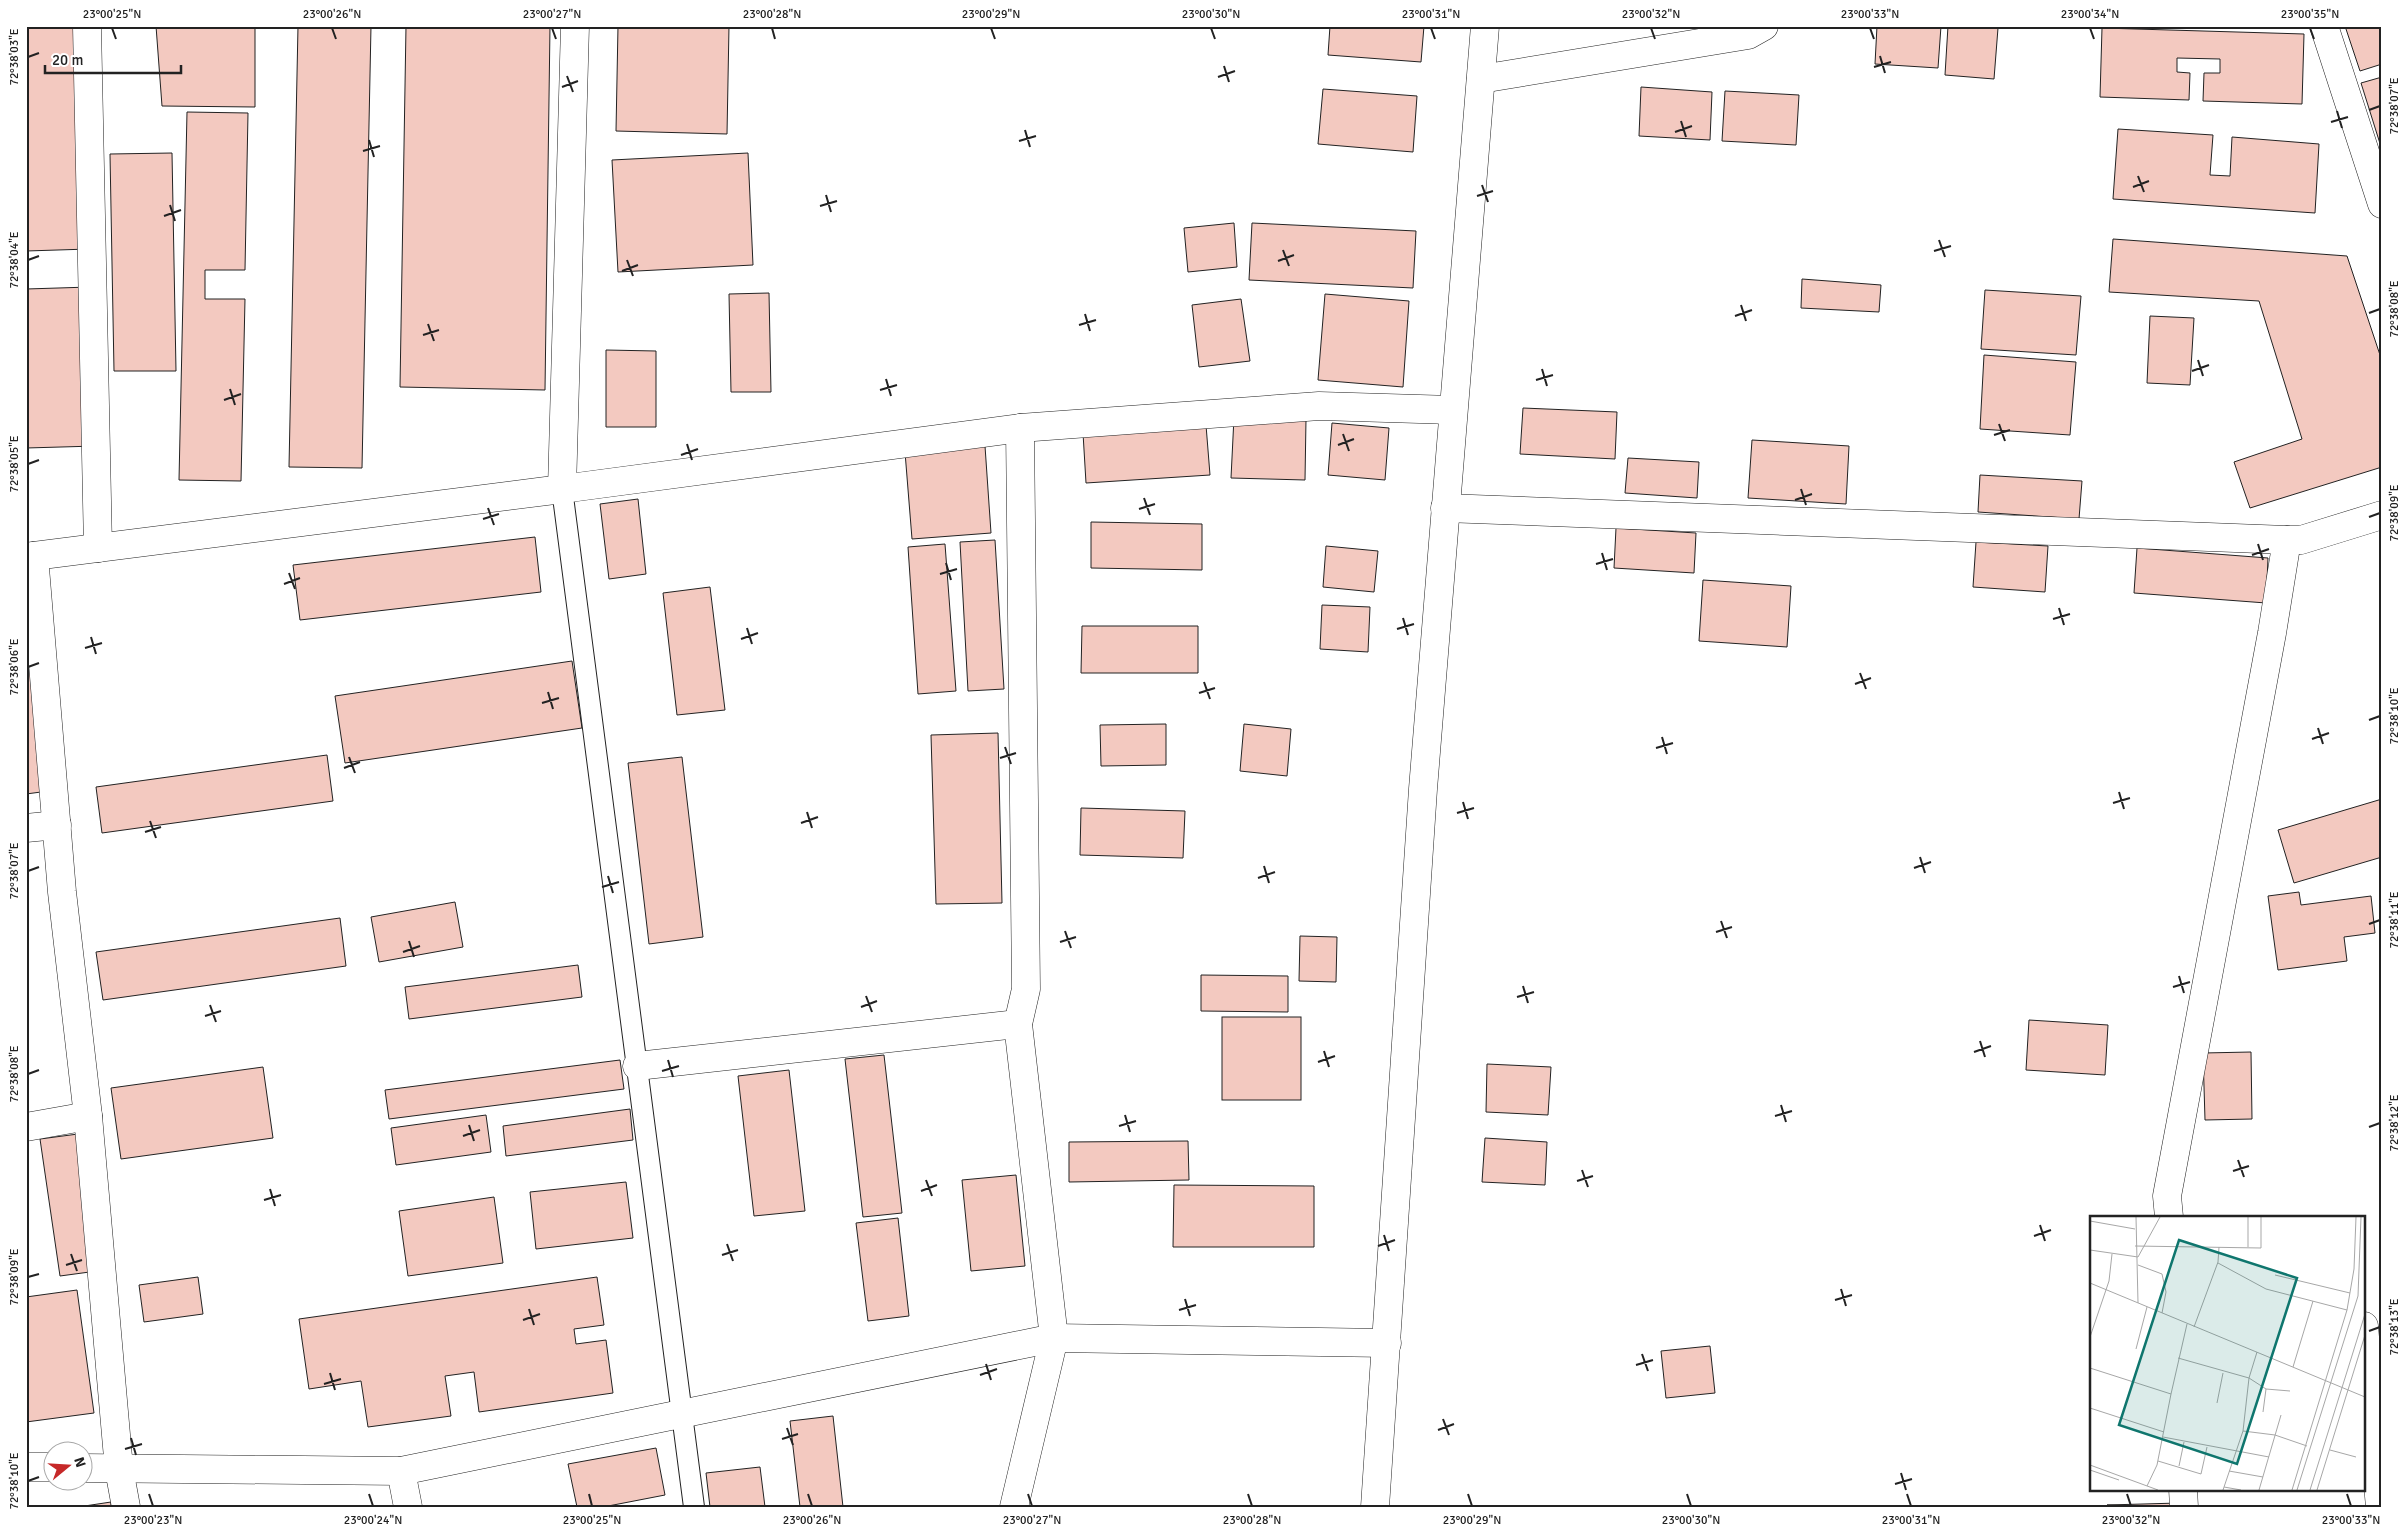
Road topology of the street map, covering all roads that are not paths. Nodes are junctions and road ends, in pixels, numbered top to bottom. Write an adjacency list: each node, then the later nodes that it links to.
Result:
1 (87, 26): 14 (street)
2 (575, 26): 10 (street)
3 (1485, 26): 6 (street)
4 (1764, 26): 6 (street)
5 (2324, 26): 7 (street)
6 (1481, 78): 8 (street)
7 (2382, 204)
8 (1453, 410): 9 (street); 11 (street)
9 (1020, 428): 10 (street); 18 (street)
10 (562, 489): 14 (street); 19 (lane)
11 (1445, 508): 13 (street); 24 (street)
12 (2382, 515): 13 (street)
13 (2286, 540): 22 (street)
14 (98, 548): 15 (street)
15 (30, 556): 16 (street)
16 (57, 825): 17 (street); 20 (street)
17 (26, 828)
18 (1018, 1024): 19 (street); 23 (street)
19 (637, 1066): 26 (lane)
20 (88, 1116): 21 (street); 30 (street)
21 (26, 1127)
22 (2168, 1216)
23 (1054, 1338): 24 (street); 26 (street); 36 (street)
24 (1387, 1343): 37 (street)
25 (2366, 1349): 39 (street)
26 (682, 1413): 31 (street); 35 (lane)
27 (26, 1467): 28 (street)
28 (42, 1467)
29 (92, 1468): 30 (street)
30 (119, 1469): 31 (street); 33 (street)
31 (402, 1471): 34 (street)
32 (2183, 1490): 38 (street)
33 (126, 1507)
34 (408, 1507)
35 (694, 1507)
36 (1014, 1507)
37 (1375, 1507)
38 (2184, 1507)
39 (2380, 1507)

